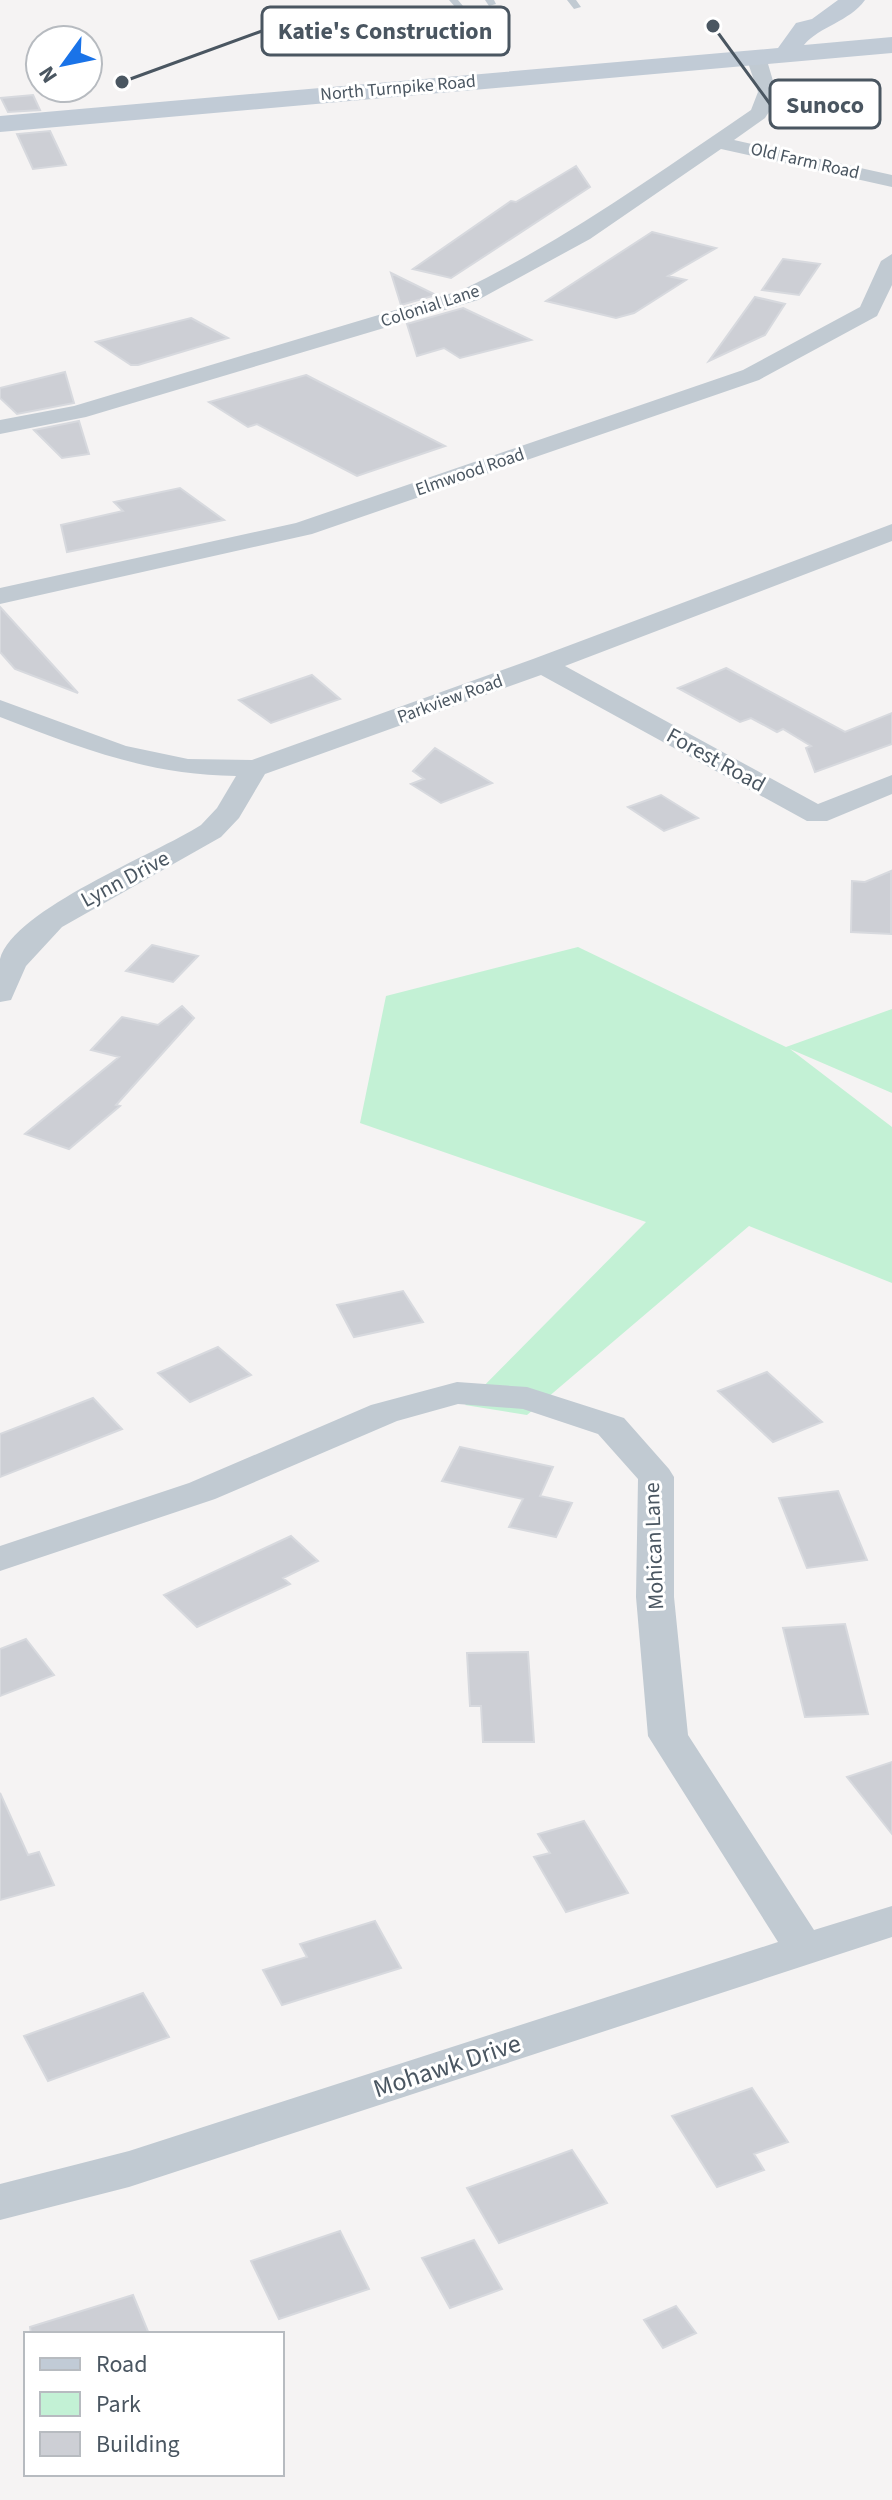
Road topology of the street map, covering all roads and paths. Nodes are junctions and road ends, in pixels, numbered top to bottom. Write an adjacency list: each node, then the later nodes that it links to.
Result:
1 (853, 0): 3 (main road)
2 (892, 45): 3 (main road, North Turnpike Road)
3 (797, 53): 4 (main road, North Turnpike Road)
4 (756, 57): 5 (main road, North Turnpike Road); 6 (street, Colonial Lane)
5 (0, 124)
6 (717, 142): 7 (street, Old Farm Road); 10 (street, Colonial Lane)
7 (892, 181)
8 (892, 261): 9 (street, Elmwood Road)
9 (881, 313): 12 (street, Elmwood Road)
10 (0, 427)
11 (892, 532): 13 (street, Parkview Road)
12 (0, 596)
13 (543, 665): 15 (street, Parkview Road); 16 (street, Forest Road)
14 (0, 708): 15 (street, Parkview Road)
15 (255, 768): 17 (street, Lynn Drive)
16 (892, 784)
17 (0, 993)
18 (0, 1559): 20 (street, Mohican Lane)
19 (892, 1921): 20 (street, Mohawk Drive)
20 (805, 1950): 21 (street, Mohawk Drive)
21 (0, 2202)

